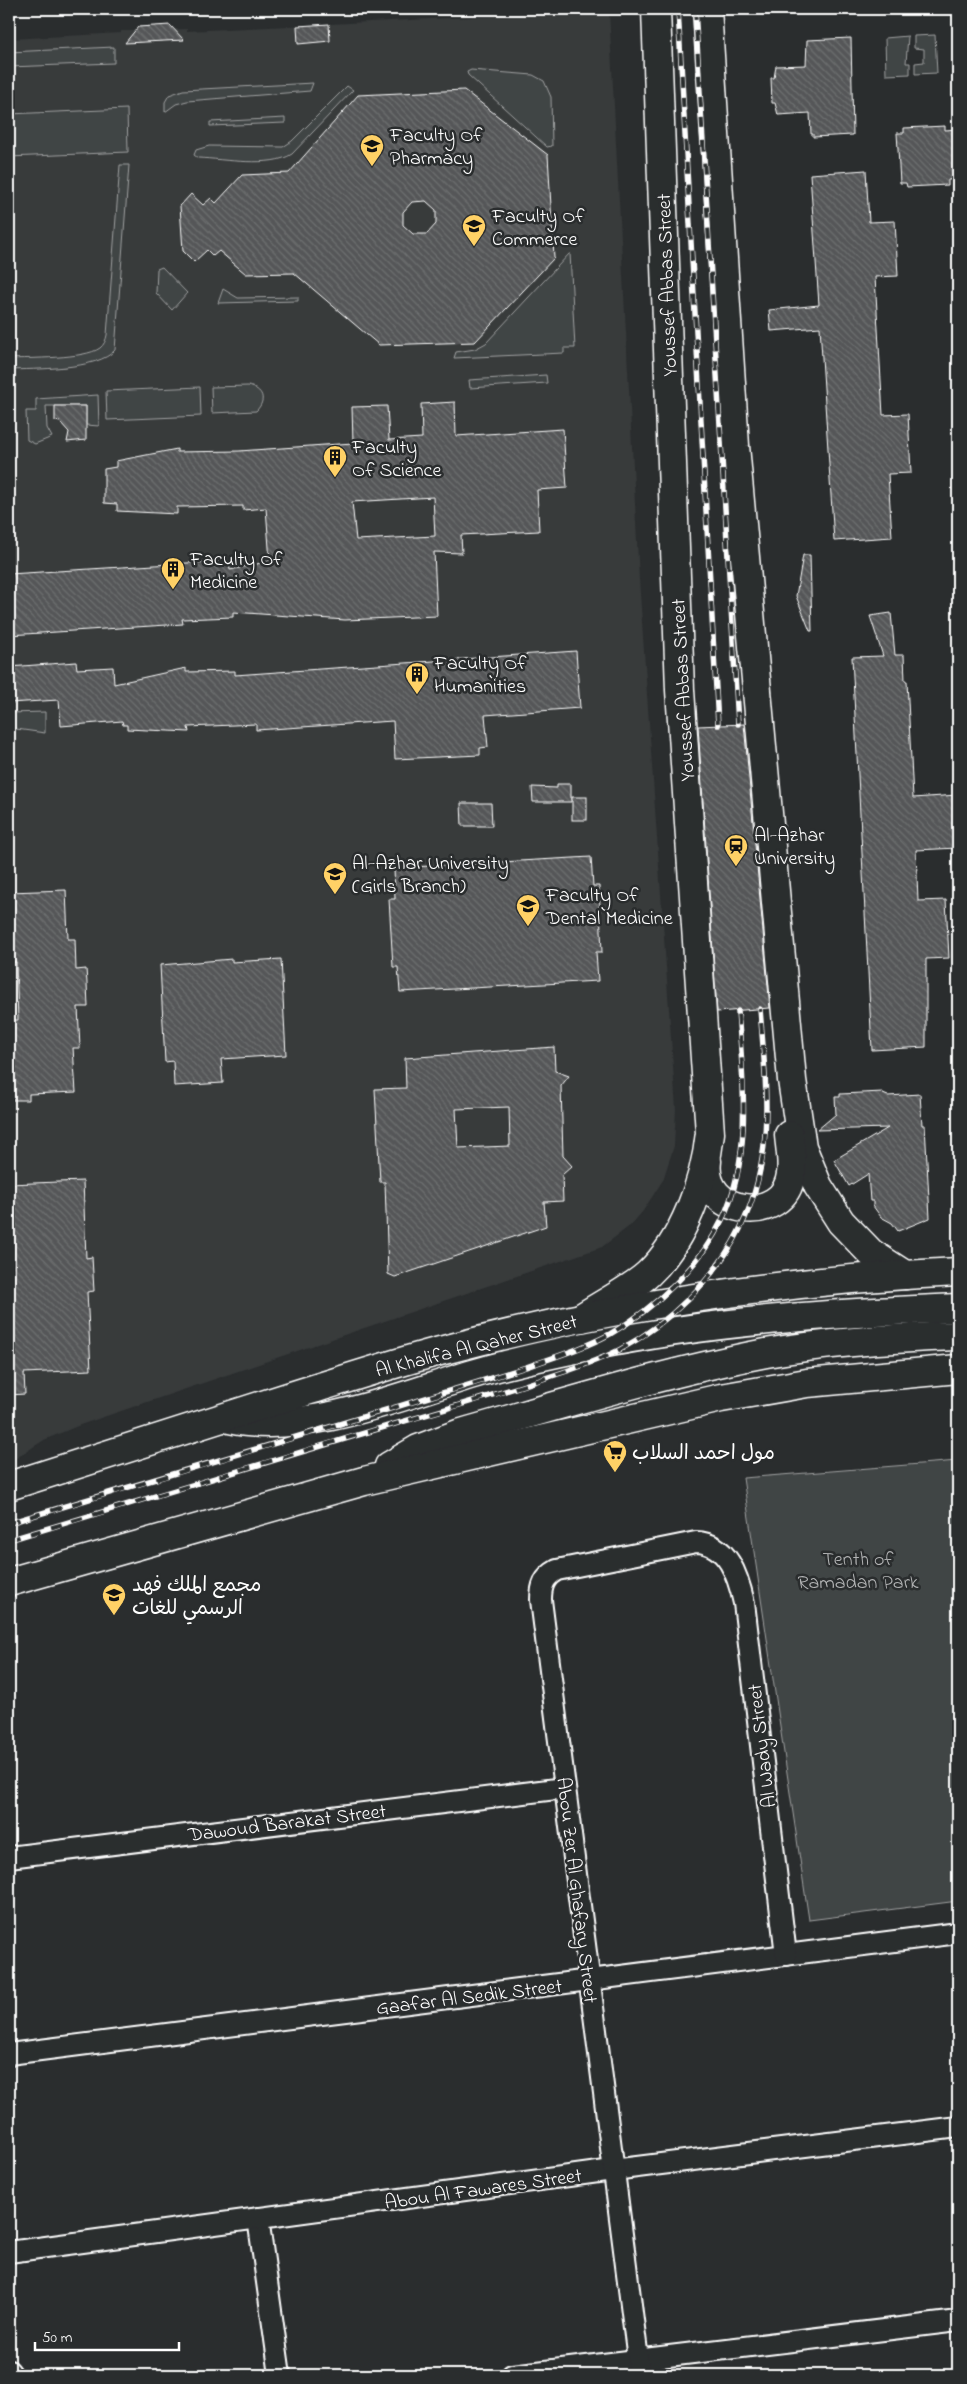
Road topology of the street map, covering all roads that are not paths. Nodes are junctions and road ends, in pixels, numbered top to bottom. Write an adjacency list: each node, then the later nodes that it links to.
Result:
1 (656, 9): 4 (main road, Youssef Abbas Street)
2 (707, 9): 3 (main road)
3 (792, 1080): 4 (main road); 6 (main road)
4 (708, 1157): 8 (main road, Youssef Abbas Street)
5 (958, 1272): 6 (main road, Al Khalifa Al Qaher Street)
6 (905, 1275): 8 (main road, Al Khalifa Al Qaher Street)
7 (958, 1308): 11 (main road)
8 (581, 1318): 11 (main road, Al Khalifa Al Qaher Street)
9 (958, 1336): 12 (main road)
10 (958, 1369): 12 (main road)
11 (224, 1418): 13 (main road, Al Khalifa Al Qaher Street)
12 (364, 1481): 15 (main road)
13 (9, 1486)
14 (714, 1546): 16 (street, Abou Zer Al Ghafary Street); 19 (street, Al Wady Street)
15 (9, 1582)
16 (564, 1788): 17 (street, Dawoud Barakat Street); 20 (street, Abou Zer Al Ghafary Street)
17 (9, 1857)
18 (958, 1932): 19 (street, Gaafar Al Sedik Street)
19 (786, 1955): 20 (street, Gaafar Al Sedik Street)
20 (589, 1981): 21 (street, Gaafar Al Sedik Street); 23 (street, Abou Zer Al Ghafary Street)
21 (9, 2054)
22 (958, 2127): 23 (street, Abou Al Fawares Street)
23 (613, 2170): 24 (street, Abou Al Fawares Street); 27 (street, Abou Zer Al Ghafary Street)
24 (258, 2218): 25 (street, Abou Al Fawares Street); 30 (street)
25 (9, 2252)
26 (958, 2321): 27 (street)
27 (639, 2367): 31 (street)
28 (9, 2371): 29 (street)
29 (12, 2375)
30 (280, 2375)
31 (512, 2375)

